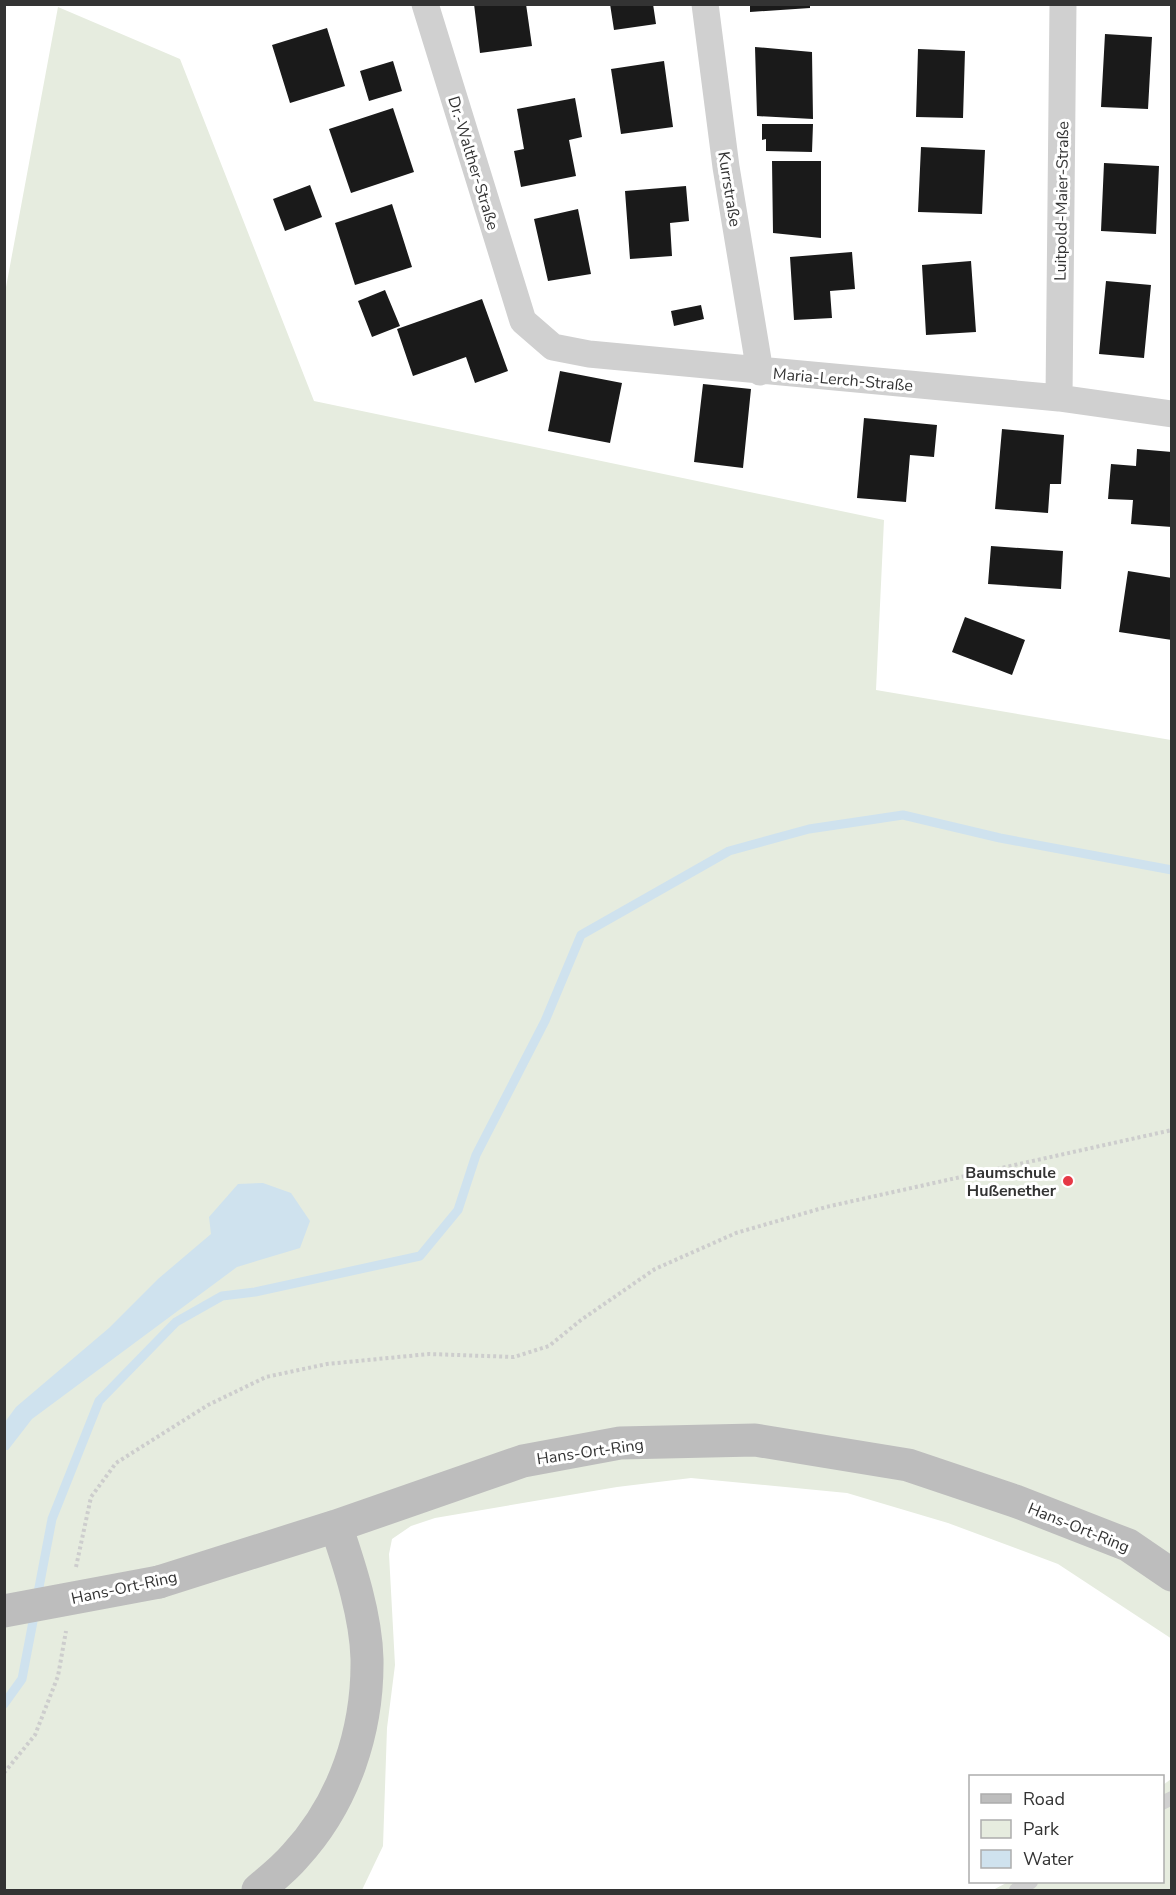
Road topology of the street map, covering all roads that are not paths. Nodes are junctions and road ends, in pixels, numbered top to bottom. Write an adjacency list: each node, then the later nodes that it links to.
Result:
1 (425, 4): 4 (street, Dr.-Walther-Straße)
2 (705, 4): 5 (street, Kurrstraße)
3 (1063, 4): 6 (street, Luitpold-Maier-Straße)
4 (523, 321): 5 (street, Maria-Lerch-Straße)
5 (760, 372): 6 (street, Maria-Lerch-Straße)
6 (1059, 398): 7 (street, Maria-Lerch-Straße)
7 (1172, 414)
8 (336, 1526): 9 (main road, Hans-Ort-Ring); 10 (main road, Hans-Ort-Ring, bridge); 11 (main road)
9 (1172, 1575)
10 (4, 1611)
11 (258, 1890)

